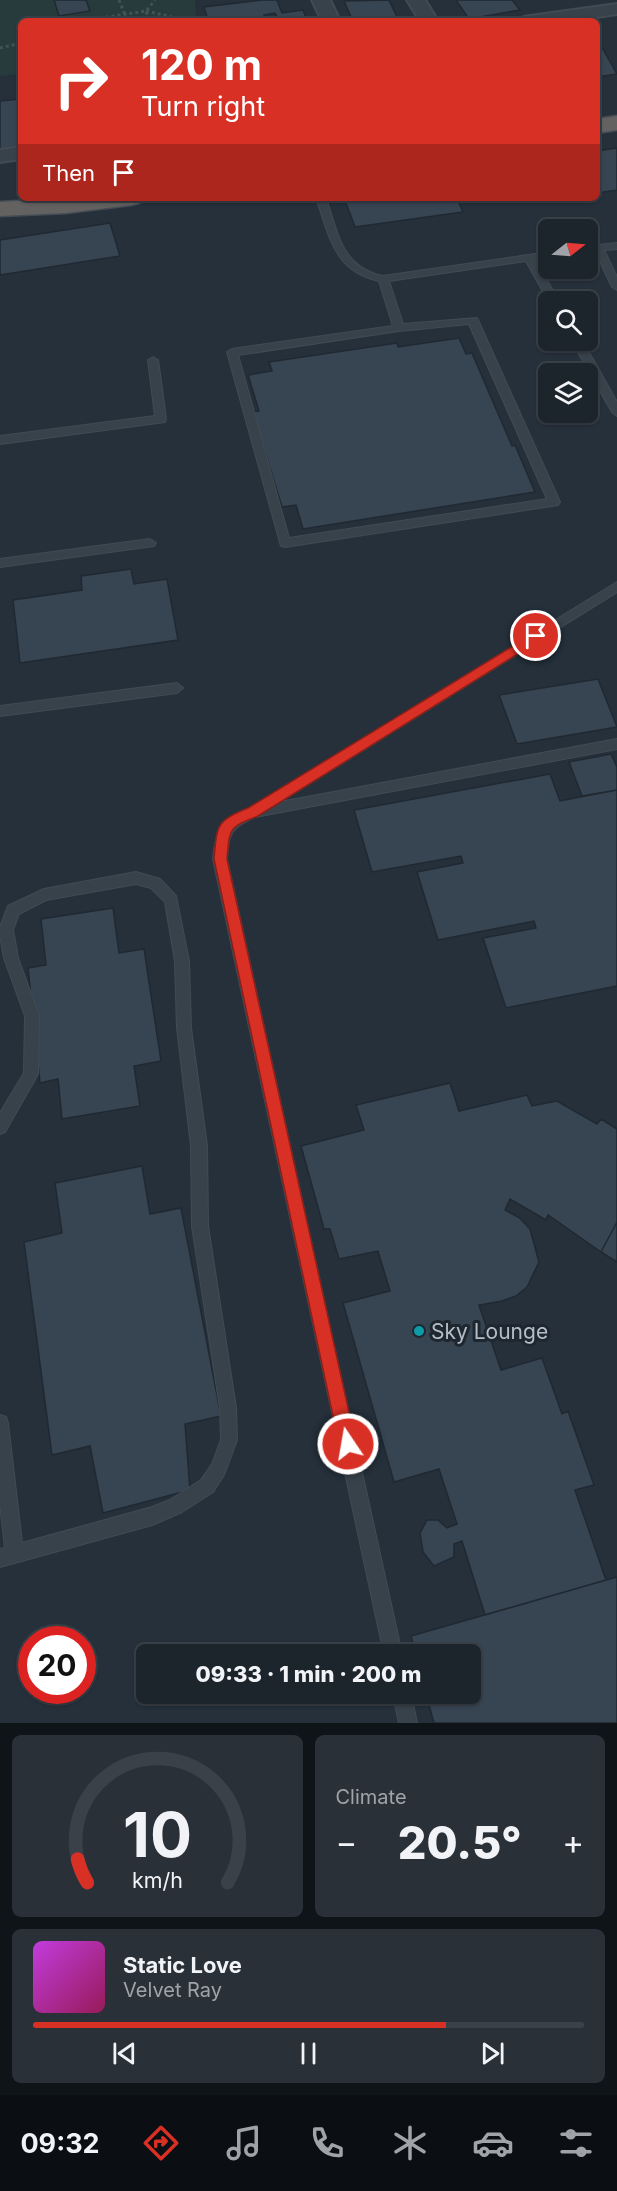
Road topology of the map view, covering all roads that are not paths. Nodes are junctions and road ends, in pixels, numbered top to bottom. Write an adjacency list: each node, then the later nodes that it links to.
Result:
1 (321, 0): 5 (street)
2 (416, 0): 6 (street)
3 (524, 0): 7 (street)
4 (617, 9): 8 (street)
5 (330, 18)
6 (427, 18)
7 (532, 18)
8 (554, 18)
9 (617, 103): 10 (highway)
10 (600, 106)
11 (617, 123): 12 (highway)
12 (600, 126)
13 (18, 153): 14 (street)
14 (0, 156)
15 (18, 188): 16 (highway)
16 (0, 189)
17 (107, 201): 19 (highway)
18 (322, 201): 25 (lane)
19 (0, 210)
20 (617, 246): 21 (lane)
21 (598, 248)
22 (538, 256): 23 (lane)
23 (529, 257): 25 (lane); 27 (lane)
24 (598, 257): 26 (lane)
25 (383, 279): 28 (lane)
26 (617, 287)
27 (548, 291)
28 (399, 328): 28 (lane)
29 (582, 351): 31 (lane)
30 (153, 360): 32 (lane)
31 (617, 412)
32 (0, 440)
33 (150, 543): 34 (lane)
34 (0, 563)
35 (617, 586): 39 (lane)
36 (177, 688): 37 (lane)
37 (0, 711)
38 (617, 744): 39 (lane)
39 (253, 812): 43 (lane)
40 (0, 1127): 42 (lane)
41 (0, 1423): 42 (lane)
42 (7, 1556)
43 (391, 1644)
44 (404, 1704): 45 (lane)
45 (408, 1723)

